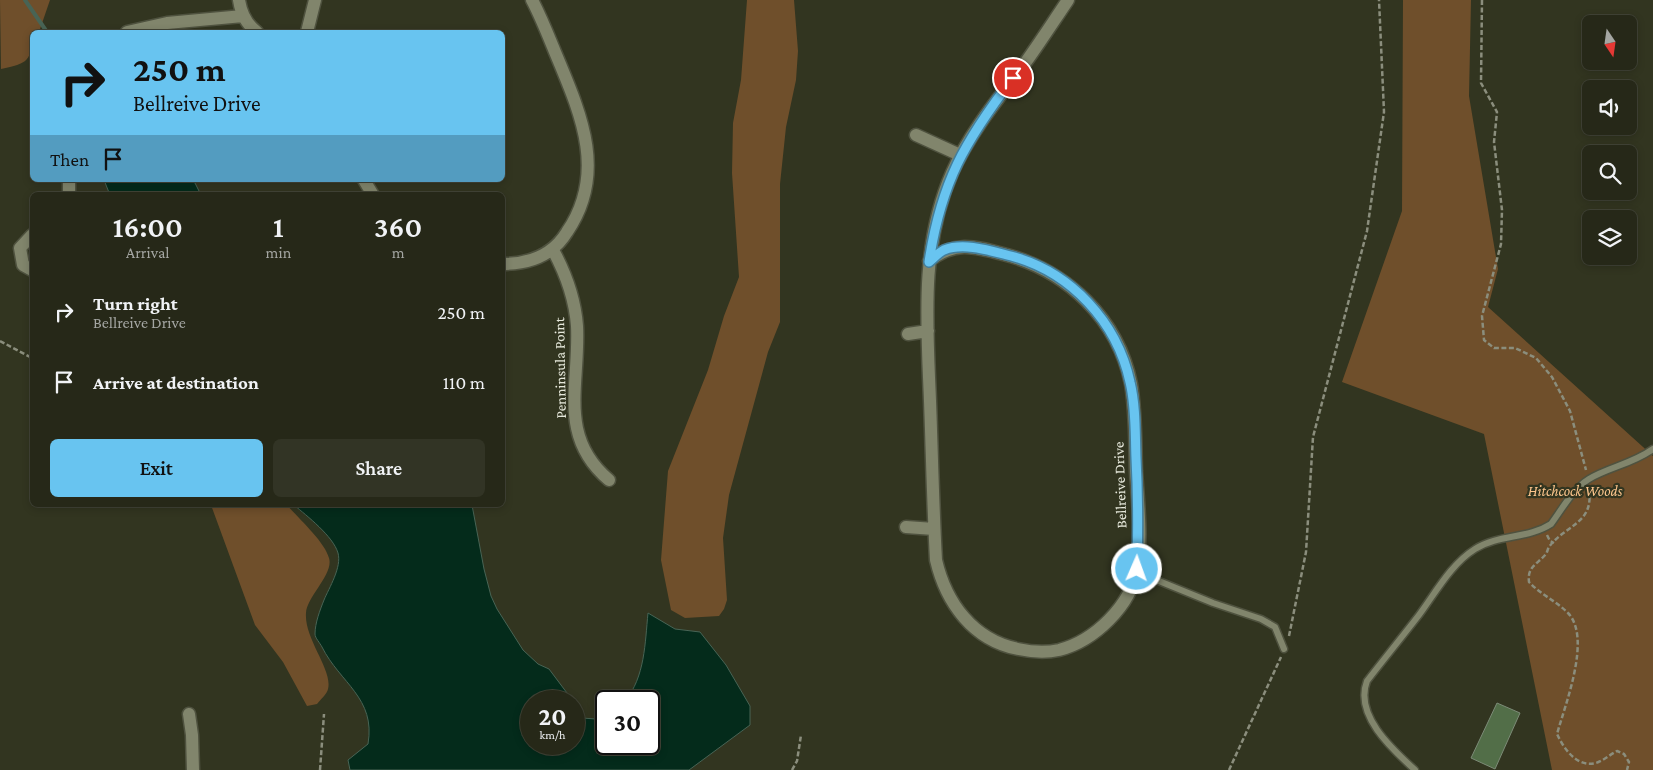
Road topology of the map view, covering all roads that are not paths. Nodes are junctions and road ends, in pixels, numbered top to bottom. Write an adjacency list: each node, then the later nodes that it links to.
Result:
1 (239, 0): 5 (street)
2 (315, 0): 8 (street)
3 (532, 0): 12 (street)
4 (1068, 0): 10 (street, Bellreive Drive)
5 (243, 16): 6 (street); 7 (street)
6 (136, 30)
7 (255, 30)
8 (308, 30)
9 (916, 135): 10 (street)
10 (960, 155): 13 (street, Bellreive Drive)
11 (30, 237): 15 (street)
12 (553, 250): 14 (street); 19 (street, Penninsula Point)
13 (929, 262): 16 (street, Bellreive Drive); 22 (street, Bellreive Drive)
14 (505, 264)
15 (30, 269)
16 (928, 331): 17 (street); 21 (street, Bellreive Drive)
17 (908, 334)
18 (1653, 449): 26 (lane)
19 (609, 480)
20 (906, 527): 21 (street)
21 (934, 529): 22 (street, Bellreive Drive)
22 (1136, 575): 23 (lane)
23 (1284, 648)
24 (189, 714): 25 (street)
25 (193, 770)
26 (1415, 770)

